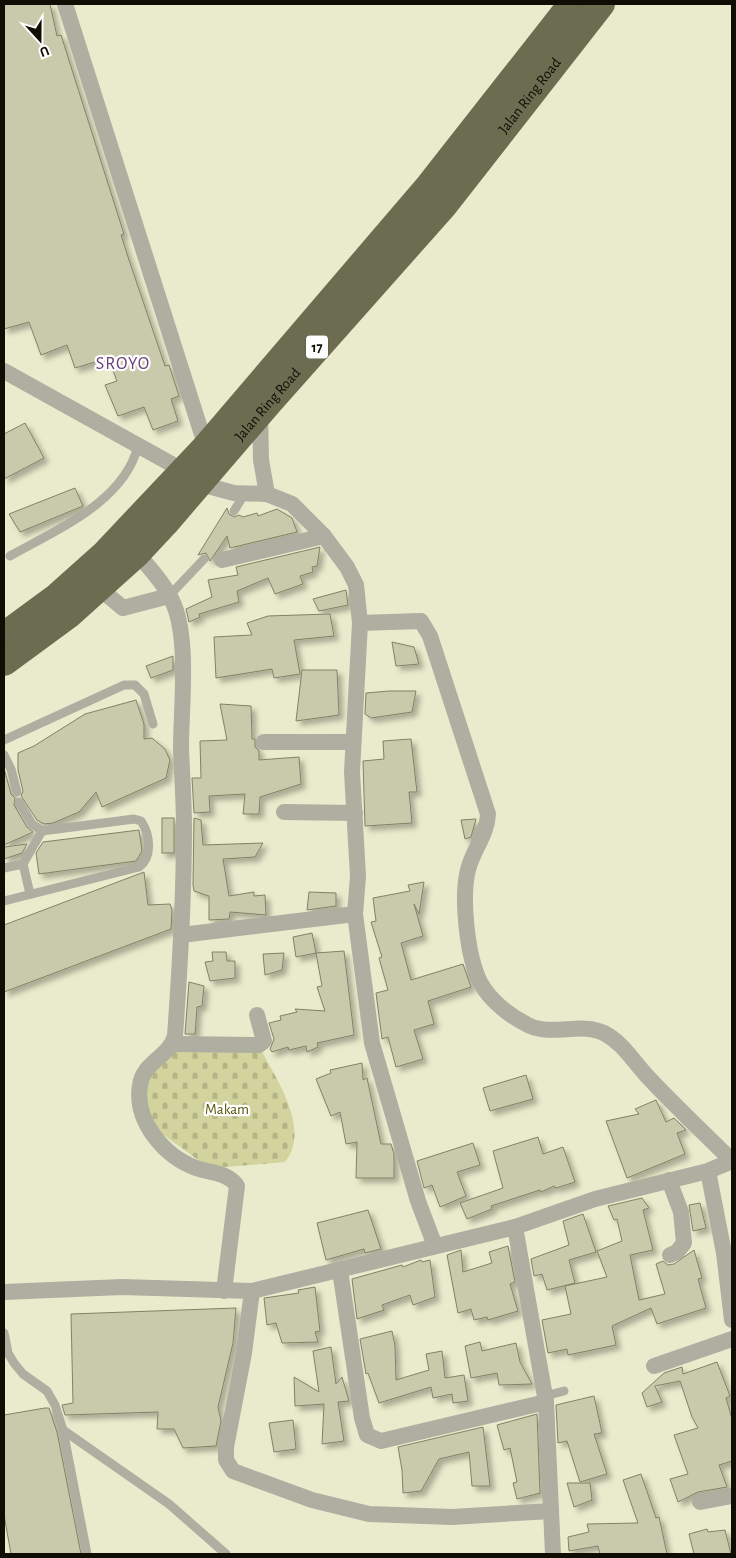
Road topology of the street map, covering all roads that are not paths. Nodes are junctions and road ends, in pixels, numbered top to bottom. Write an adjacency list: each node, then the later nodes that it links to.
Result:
1 (65, 4): 8 (street)
2 (572, 4): 4 (highway, Jalan Ring Road / 17)
3 (601, 4): 4 (highway, Jalan Ring Road / 17)
4 (342, 304): 6 (highway, Jalan Ring Road / 17); 8 (highway, Jalan Ring Road / 17)
5 (4, 371): 7 (street)
6 (260, 412): 9 (highway, Jalan Ring Road / 17); 11 (street)
7 (138, 446): 9 (street); 15 (lane)
8 (206, 447): 9 (highway, Jalan Ring Road / 17)
9 (192, 478): 10 (street); 14 (highway, Jalan Ring Road / 17); 21 (highway, Jalan Ring Road / 17)
10 (245, 492): 11 (street); 12 (lane)
11 (267, 494): 13 (street)
12 (234, 511)
13 (324, 536): 17 (street); 20 (street)
14 (137, 553): 18 (highway, Jalan Ring Road / 17); 19 (street)
15 (10, 556)
16 (204, 559): 19 (lane)
17 (222, 560)
18 (99, 588): 19 (street); 22 (highway, Jalan Ring Road / 17)
19 (169, 596): 38 (street)
20 (360, 623): 26 (street); 41 (street)
21 (4, 636)
22 (4, 662)
23 (153, 724): 24 (lane)
24 (4, 740)
25 (264, 742): 26 (street)
26 (353, 742): 31 (street)
27 (4, 755): 28 (lane)
28 (17, 792)
29 (20, 802): 32 (lane)
30 (284, 812): 31 (street)
31 (355, 813): 37 (street)
32 (42, 831): 33 (lane); 35 (lane)
33 (23, 864): 34 (lane); 35 (lane)
34 (4, 868)
35 (30, 894): 36 (lane)
36 (4, 901)
37 (355, 914): 38 (street); 45 (street)
38 (181, 935): 40 (street)
39 (257, 1015): 40 (street)
40 (173, 1044): 48 (street)
41 (732, 1161): 42 (street)
42 (708, 1171): 43 (street); 51 (street)
43 (669, 1180): 44 (street); 46 (street)
44 (515, 1227): 45 (street); 56 (street)
45 (435, 1246): 47 (street)
46 (670, 1255)
47 (340, 1270): 49 (street); 56 (street)
48 (224, 1291): 49 (street); 50 (street)
49 (252, 1291): 60 (street)
50 (4, 1292)
51 (732, 1320)
52 (4, 1333): 57 (lane)
53 (732, 1339): 54 (street)
54 (654, 1366)
55 (564, 1391): 56 (lane)
56 (546, 1399): 60 (street)
57 (64, 1430): 61 (lane); 62 (lane)
58 (732, 1496): 59 (street)
59 (700, 1502)
60 (551, 1511): 63 (street)
61 (87, 1554)
62 (226, 1554)
63 (553, 1554)

